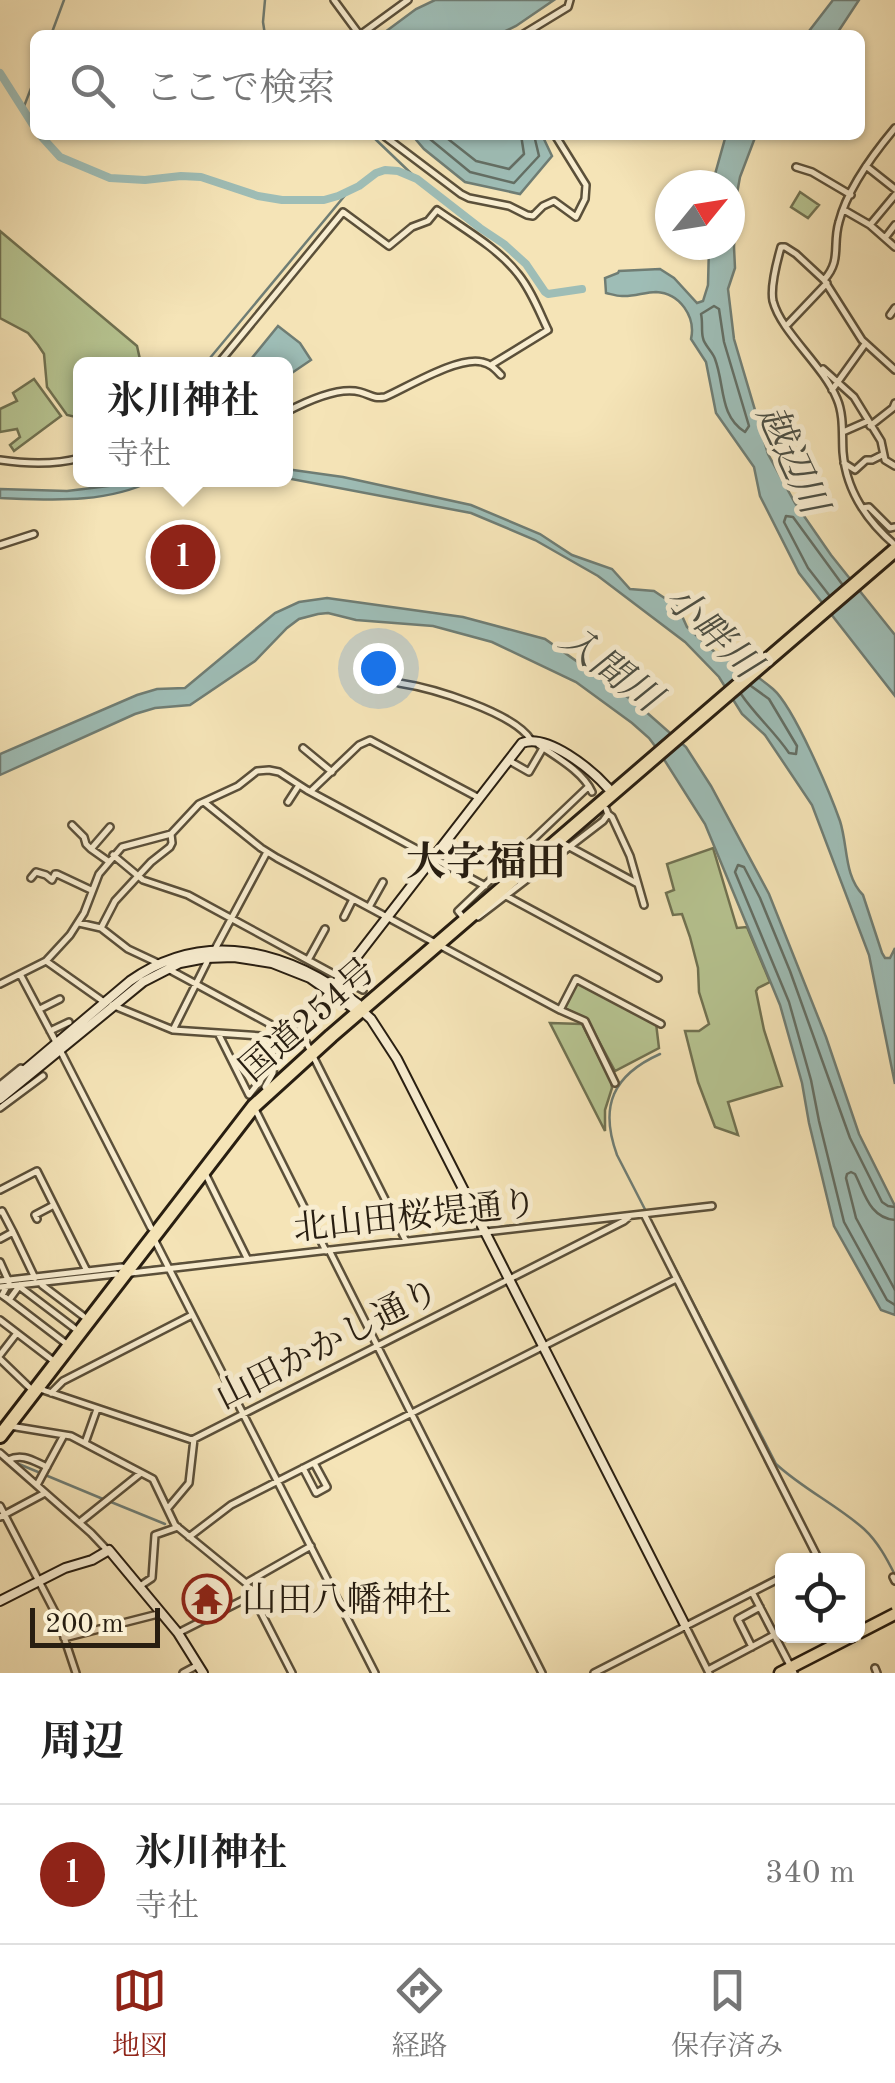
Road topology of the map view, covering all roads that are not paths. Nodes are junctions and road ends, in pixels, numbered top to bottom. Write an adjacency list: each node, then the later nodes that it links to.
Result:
1 (334, 0): 4 (street)
2 (408, 0): 5 (street)
3 (570, 0): 6 (street)
4 (356, 30)
5 (367, 30)
6 (530, 30)
7 (895, 128): 10 (street)
8 (389, 140): 9 (street)
9 (558, 140)
10 (866, 166): 12 (street); 13 (street)
11 (796, 167): 13 (street)
12 (895, 192): 16 (street)
13 (851, 195): 14 (street)
14 (844, 210): 16 (street); 19 (street)
15 (895, 225): 17 (street)
16 (870, 226): 17 (street)
17 (885, 238): 18 (street)
18 (895, 247)
19 (826, 282): 22 (street); 22 (street); 23 (street)
20 (895, 308): 21 (street)
21 (890, 315)
22 (787, 325): 25 (street)
23 (866, 344): 27 (street); 29 (street)
24 (224, 357): 26 (street)
25 (816, 364): 29 (street); 30 (street)
26 (491, 365): 28 (street); 32 (street)
27 (895, 370)
28 (501, 375)
29 (838, 380): 30 (street); 33 (street)
30 (832, 390): 34 (street)
31 (895, 403): 33 (street)
32 (293, 409)
33 (869, 424): 34 (street); 35 (street)
34 (842, 432): 38 (street)
35 (882, 455): 38 (street); 39 (street)
36 (0, 460): 37 (street)
37 (73, 460)
38 (844, 462): 40 (street)
39 (894, 464)
40 (862, 508): 41 (street); 44 (street)
41 (895, 526)
42 (34, 534): 43 (street)
43 (0, 544)
44 (894, 546): 51 (highway, 国道254号)
45 (399, 682): 46 (street)
46 (537, 743): 48 (street); 48 (street); 51 (street); 69 (street)
47 (303, 748): 49 (street)
48 (507, 760): 53 (street)
49 (332, 772): 52 (street); 53 (street)
50 (299, 785): 52 (street); 54 (street); 55 (street)
51 (612, 788): 76 (highway, 国道254号); 82 (highway, 国道254号)
52 (311, 791): 63 (street)
53 (478, 798): 63 (street)
54 (204, 802): 58 (street); 61 (street)
55 (288, 802)
56 (72, 825): 60 (street)
57 (110, 827): 60 (street)
58 (171, 834): 62 (street); 65 (street)
59 (568, 846): 68 (street); 68 (street); 71 (street)
60 (92, 850): 64 (street)
61 (267, 852): 72 (street); 78 (street)
62 (113, 855): 64 (street); 65 (street)
63 (432, 857): 69 (street); 77 (street)
64 (108, 862): 70 (street)
65 (137, 877): 78 (street); 80 (street)
66 (31, 878): 70 (street)
67 (383, 882): 74 (street)
68 (639, 885): 73 (street)
69 (486, 886): 76 (street)
70 (91, 890): 79 (street)
71 (506, 896): 82 (street); 89 (street)
72 (354, 899): 74 (street); 75 (street)
73 (644, 906)
74 (369, 907): 77 (street)
75 (344, 916)
76 (462, 916): 82 (highway, 国道254号)
77 (387, 917): 82 (street); 88 (street)
78 (231, 918): 83 (street); 85 (street)
79 (79, 922): 80 (street); 84 (street)
80 (101, 928): 86 (street)
81 (325, 929): 85 (street)
82 (438, 944): 94 (highway, 国道254号); 97 (street)
83 (210, 954): 86 (street); 91 (street); 92 (street)
84 (46, 960): 87 (street); 95 (street)
85 (308, 960): 88 (street)
86 (164, 966): 91 (street); 95 (street)
87 (20, 974): 90 (street); 96 (street)
88 (342, 977): 92 (street); 94 (street)
89 (658, 978)
90 (0, 984)
91 (197, 984): 100 (street); 104 (street)
92 (332, 988): 94 (street); 101 (street)
93 (60, 999): 96 (street)
94 (359, 1003): 106 (highway, 国道254号); 126 (street)
95 (109, 1004): 100 (street); 105 (street)
96 (39, 1010): 102 (street)
97 (560, 1010): 99 (street); 110 (street)
98 (69, 1022): 102 (street)
99 (660, 1024)
100 (173, 1030): 103 (street)
101 (300, 1030): 104 (street); 106 (street)
102 (50, 1031): 105 (street)
103 (218, 1033): 104 (street); 107 (street)
104 (294, 1038): 107 (street)
105 (59, 1048): 109 (street); 125 (street)
106 (310, 1051): 111 (highway, 国道254号); 114 (highway, 国道254号); 128 (street)
107 (274, 1061): 111 (street)
108 (43, 1076): 109 (street)
109 (28, 1078): 112 (street); 113 (street); 115 (street)
110 (615, 1082)
111 (265, 1087): 125 (highway, 国道254号)
112 (0, 1088)
113 (0, 1100)
114 (254, 1106): 116 (highway, 国道254号); 129 (street)
115 (0, 1108)
116 (203, 1169): 125 (highway, 国道254号); 130 (street)
117 (0, 1190): 118 (street)
118 (54, 1206): 123 (street); 133 (street)
119 (712, 1206): 121 (street, 北山田桜堤通り)
120 (0, 1212): 124 (street)
121 (644, 1214): 122 (street, 北山田桜堤通り); 136 (street)
122 (630, 1216): 126 (street, 北山田桜堤通り); 135 (street, 山田かかし通り)
123 (37, 1219)
124 (13, 1232): 127 (street); 137 (street)
125 (152, 1232): 132 (street); 134 (highway, 国道254号)
126 (486, 1233): 128 (street, 北山田桜堤通り); 135 (street)
127 (0, 1239)
128 (406, 1241): 129 (street, 北山田桜堤通り)
129 (328, 1251): 130 (street, 北山田桜堤通り); 146 (street)
130 (248, 1258): 132 (street, 北山田桜堤通り)
131 (0, 1262): 138 (street)
132 (170, 1268): 134 (street, 北山田桜堤通り); 141 (street)
133 (87, 1271): 134 (street); 137 (street)
134 (120, 1272): 137 (street); 142 (highway, 国道254号); 150 (highway, 国道254号)
135 (510, 1279): 146 (street, 山田かかし通り); 147 (street)
136 (676, 1279): 147 (street); 176 (street)
137 (38, 1280): 138 (street); 139 (street); 142 (street)
138 (7, 1284): 139 (street); 140 (street)
139 (20, 1286): 140 (street); 142 (street)
140 (9, 1300): 145 (street)
141 (193, 1314): 151 (street); 154 (street)
142 (79, 1322): 145 (highway, 国道254号)
143 (1, 1323): 144 (street)
144 (16, 1333): 148 (street); 149 (street)
145 (64, 1342): 149 (highway, 国道254号)
146 (378, 1346): 153 (street); 154 (street, 山田かかし通り)
147 (544, 1346): 153 (street); 187 (street)
148 (0, 1357): 150 (street)
149 (51, 1358): 150 (highway, 国道254号)
150 (33, 1387): 151 (street, 山田かかし通り); 155 (highway, 国道254号)
151 (51, 1393): 152 (street, 山田かかし通り)
152 (98, 1409): 157 (street, 山田かかし通り); 158 (street)
153 (410, 1412): 161 (street); 201 (street)
154 (243, 1413): 157 (street, 山田かかし通り); 165 (street)
155 (2, 1428): 156 (street)
156 (64, 1435): 158 (street); 162 (street)
157 (194, 1439): 169 (street)
158 (85, 1443): 164 (street)
159 (0, 1453): 160 (street)
160 (8, 1460): 162 (street); 166 (street)
161 (314, 1463): 163 (street); 163 (street)
162 (46, 1467): 166 (street)
163 (302, 1468): 165 (street)
164 (141, 1473): 169 (street); 171 (street)
165 (278, 1480): 173 (street); 174 (street)
166 (36, 1485): 167 (street)
167 (45, 1493): 170 (street); 171 (street)
168 (0, 1506): 170 (street)
169 (168, 1508): 172 (street)
170 (2, 1516): 178 (street)
171 (80, 1522): 175 (street)
172 (178, 1528): 173 (street); 180 (street)
173 (189, 1536): 179 (street)
174 (311, 1546): 179 (street); 200 (street)
175 (108, 1551): 178 (street); 180 (street)
176 (814, 1553)
177 (775, 1580): 181 (street)
178 (39, 1581): 183 (street); 191 (street)
179 (246, 1584): 182 (street)
180 (140, 1586): 185 (street)
181 (752, 1592): 184 (street); 187 (street)
182 (252, 1596): 189 (street); 199 (street)
183 (0, 1601)
184 (760, 1607): 190 (street); 193 (street)
185 (162, 1613): 189 (street); 191 (street)
186 (894, 1618): 188 (main road, bridge); 196 (street)
187 (685, 1626): 195 (street); 202 (street)
188 (865, 1629)
189 (178, 1633): 194 (street)
190 (774, 1636): 193 (street); 196 (street)
191 (64, 1638): 197 (street)
192 (837, 1643): 196 (main road)
193 (752, 1647): 195 (street)
194 (201, 1669): 198 (street)
195 (708, 1671)
196 (788, 1671)
197 (76, 1673)
198 (184, 1673)
199 (292, 1673)
200 (376, 1673)
201 (542, 1673)
202 (594, 1673)

